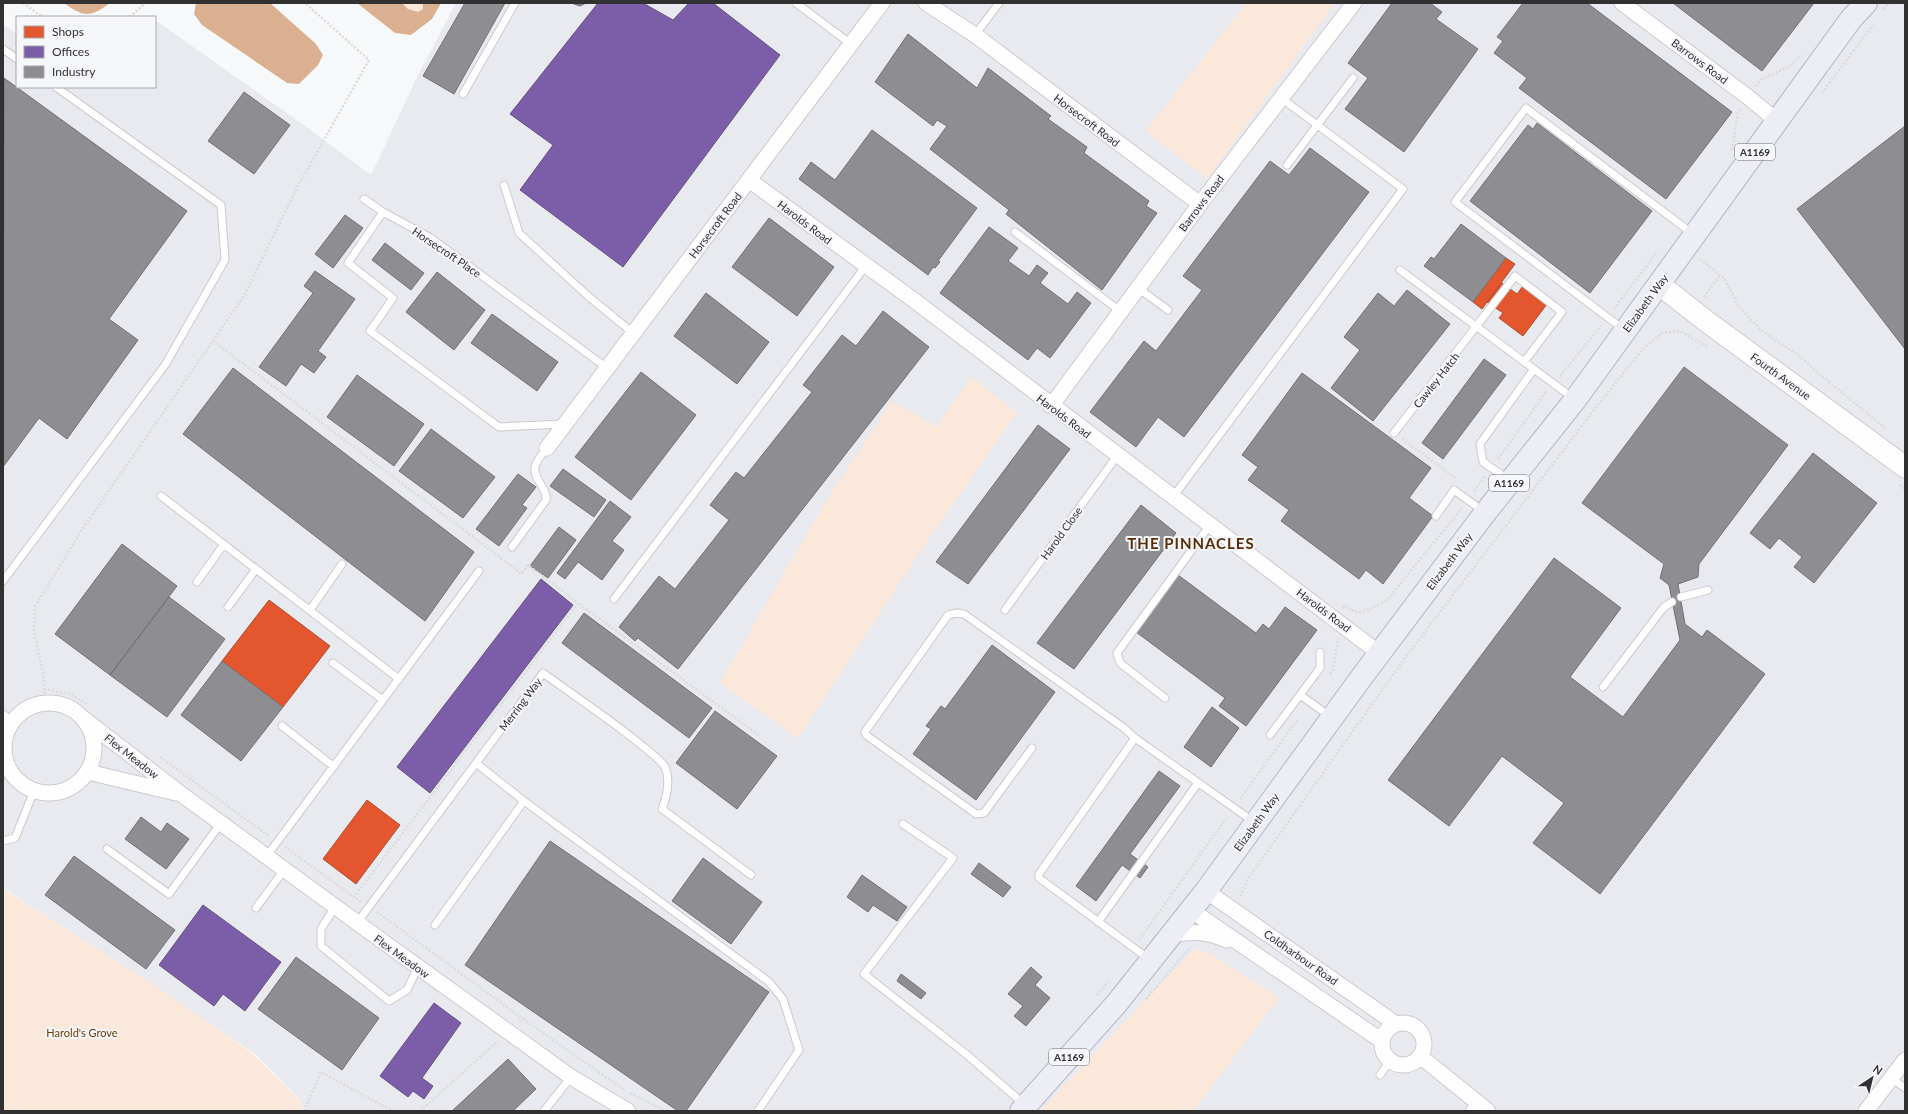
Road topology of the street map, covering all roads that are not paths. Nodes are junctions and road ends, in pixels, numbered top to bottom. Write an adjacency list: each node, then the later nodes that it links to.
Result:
1 (515, 3): 15 (lane)
2 (796, 3): 10 (lane)
3 (882, 3): 10 (street, Horsecroft Road)
4 (926, 3): 9 (street, Horsecroft Road)
5 (999, 3): 9 (lane)
6 (1354, 3): 16 (street, Barrows Road)
7 (1622, 3): 17 (street, Barrows Road)
8 (1866, 3): 17 (main road, Elizabeth Way / A1169)
9 (975, 35): 23 (street, Horsecroft Road)
10 (851, 44): 20 (street, Horsecroft Road)
11 (3, 49): 12 (lane)
12 (16, 58)
13 (1353, 78): 18 (lane)
14 (57, 88): 57 (lane)
15 (464, 94)
16 (1281, 98): 18 (lane); 23 (street, Barrows Road)
17 (1777, 121): 26 (main road, Elizabeth Way / A1169)
18 (1318, 125): 19 (lane); 48 (lane)
19 (1287, 165)
20 (749, 180): 27 (street, Harolds Road); 35 (street, Horsecroft Road)
21 (504, 185): 35 (lane)
22 (364, 199): 24 (lane, Horsecroft Place)
23 (1200, 204): 30 (street, Barrows Road)
24 (384, 212): 37 (lane, Horsecroft Place); 41 (lane)
25 (1015, 232): 32 (lane)
26 (1694, 235): 29 (main road, Elizabeth Way / A1169); 34 (lane)
27 (865, 266): 40 (street, Harolds Road); 61 (lane)
28 (1400, 270): 33 (lane)
29 (1659, 284): 34 (main road, Elizabeth Way / A1169); 45 (street, Fourth Avenue)
30 (1138, 288): 31 (lane); 32 (street, Barrows Road)
31 (1168, 310)
32 (1120, 312): 40 (street, Barrows Road)
33 (1477, 327): 36 (lane); 36 (lane, Cawley Hatch); 42 (lane, Cawley Hatch)
34 (1625, 331): 39 (main road, Elizabeth Way / A1169)
35 (633, 333): 37 (street, Horsecroft Road)
36 (1524, 362): 38 (lane)
37 (607, 368): 41 (street, Horsecroft Road)
38 (1534, 369): 39 (lane); 46 (lane)
39 (1575, 400): 46 (main road, Elizabeth Way / A1169)
40 (1051, 406): 44 (street, Harolds Road)
41 (565, 424): 43 (street, Horsecroft Road)
42 (1394, 433)
43 (547, 448): 53 (lane)
44 (1117, 456): 48 (street, Harolds Road); 65 (lane, Harold Close)
45 (1900, 473)
46 (1510, 482): 49 (main road, Elizabeth Way / A1169)
47 (161, 496): 52 (lane)
48 (1173, 497): 51 (street, Harolds Road)
49 (1485, 513): 50 (lane); 67 (main road, Elizabeth Way / A1169)
50 (1436, 516)
51 (1210, 525): 67 (street, Harolds Road); 72 (lane)
52 (224, 544): 55 (lane); 58 (lane)
53 (512, 548)
54 (342, 564): 64 (lane)
55 (256, 569): 63 (lane); 64 (lane)
56 (479, 571): 69 (lane)
57 (3, 580)
58 (197, 582)
59 (1708, 590): 60 (lane)
60 (1681, 597)
61 (614, 599)
62 (1672, 602): 70 (lane)
63 (228, 607)
64 (310, 610): 69 (lane)
65 (1005, 610)
66 (1320, 652): 71 (lane)
67 (1379, 653): 75 (main road, Elizabeth Way / A1169)
68 (333, 663): 73 (lane)
69 (399, 679): 73 (lane)
70 (1603, 687)
71 (1300, 695): 75 (lane); 78 (lane)
72 (1165, 698)
73 (383, 700): 82 (lane)
74 (88, 713): 76 (street, Flex Meadow); 83 (street, Flex Meadow); 86 (street, Flex Meadow)
75 (1331, 717): 89 (main road, Elizabeth Way / A1169)
76 (7, 718): 85 (street, Flex Meadow)
77 (282, 726): 82 (lane)
78 (1270, 736)
79 (1135, 738): 80 (lane); 84 (lane); 100 (lane)
80 (1032, 748)
81 (476, 763): 87 (lane); 95 (lane, Merring Way); 101 (lane, Merring Way)
82 (334, 766): 93 (lane)
83 (88, 772): 85 (street, Flex Meadow); 86 (street, Flex Meadow)
84 (1198, 783): 89 (lane); 100 (lane)
85 (34, 791): 91 (lane)
86 (181, 794): 88 (street, Flex Meadow)
87 (524, 802): 102 (lane); 120 (lane)
88 (221, 823): 92 (lane); 93 (street, Flex Meadow)
89 (1256, 823): 96 (main road, Elizabeth Way / A1169)
90 (903, 824): 117 (lane)
91 (3, 841)
92 (107, 849)
93 (266, 857): 94 (street, Flex Meadow)
94 (284, 870): 97 (street, Flex Meadow); 98 (lane)
95 (751, 875)
96 (1206, 891): 99 (main road, Elizabeth Way / A1169); 107 (street, Coldharbour Road)
97 (335, 907): 101 (street, Flex Meadow); 106 (lane)
98 (256, 908)
99 (1191, 910): 103 (main road, Elizabeth Way / A1169); 104 (street, Coldharbour Road)
100 (1098, 922): 105 (lane)
101 (357, 923): 106 (street, Flex Meadow)
102 (435, 925)
103 (1171, 935): 104 (street, Coldharbour Road); 105 (main road, Elizabeth Way / A1169)
104 (1248, 949): 108 (street, Coldharbour Road)
105 (1143, 955): 117 (main road, Elizabeth Way / A1169)
106 (418, 967): 113 (street, Flex Meadow)
107 (1396, 1024): 108 (street); 109 (street, Coldharbour Road)
108 (1382, 1041): 111 (street)
109 (1420, 1056): 111 (street); 116 (street)
110 (1905, 1060): 114 (street)
111 (1390, 1061): 112 (lane)
112 (1380, 1075)
113 (571, 1077): 118 (lane); 119 (street, Flex Meadow)
114 (1891, 1078): 115 (lane); 122 (street)
115 (1905, 1088)
116 (1473, 1106): 121 (street)
117 (1023, 1108)
118 (544, 1111)
119 (628, 1111)
120 (758, 1111)
121 (1488, 1111)
122 (1866, 1111)

